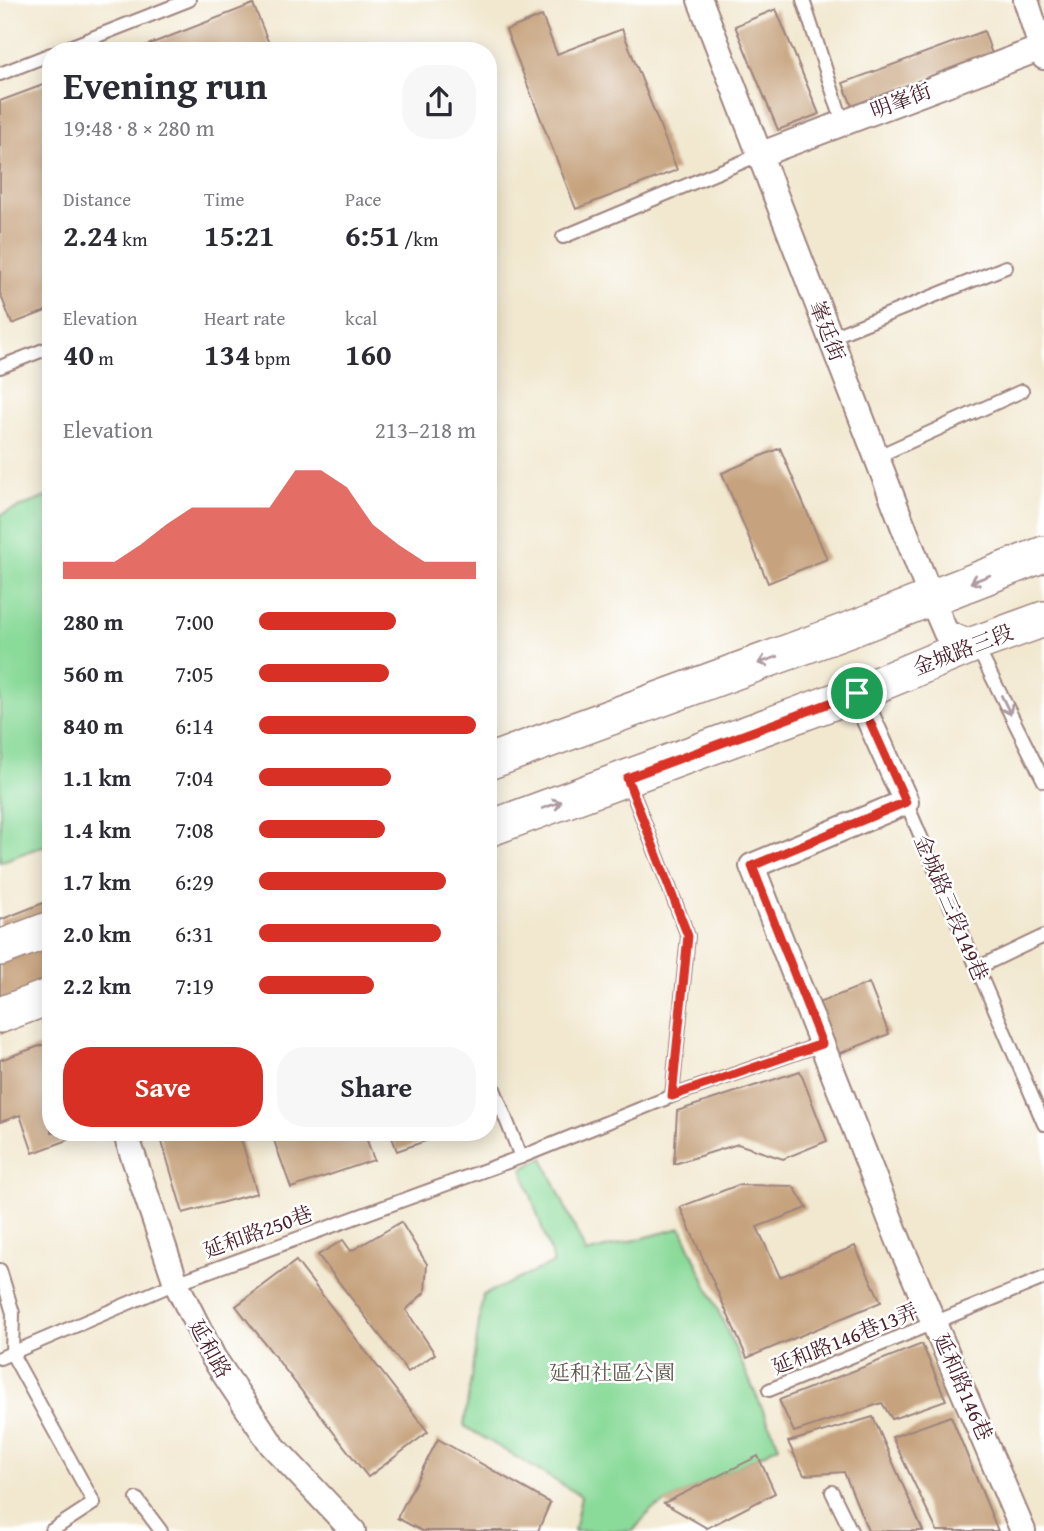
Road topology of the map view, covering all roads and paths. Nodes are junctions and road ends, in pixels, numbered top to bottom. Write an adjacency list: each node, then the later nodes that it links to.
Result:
1 (189, 0): 5 (lane)
2 (700, 0): 10 (street, 峯廷街)
3 (803, 0): 9 (lane)
4 (1026, 0): 6 (street)
5 (82, 42)
6 (1043, 51): 9 (street, 明峯街)
7 (42, 58): 8 (lane)
8 (0, 74)
9 (843, 123): 10 (street, 明峯街)
10 (759, 155): 11 (lane); 13 (street, 峯廷街)
11 (563, 237)
12 (1006, 267): 13 (lane)
13 (830, 338): 17 (street, 峯廷街)
14 (42, 351): 15 (lane)
15 (0, 367)
16 (1022, 391): 17 (lane)
17 (876, 457): 19 (street, 峯廷街)
18 (1044, 555): 19 (main road, one-way to 19)
19 (931, 597): 21 (street, 峯廷街); 23 (main road, one-way to 23)
20 (1044, 619): 21 (main road, 金城路三段)
21 (975, 643): 22 (main road, 金城路三段); 25 (lane, one-way to 25)
22 (857, 693): 24 (main road, 金城路三段); 26 (street, 金城路三段149巷)
23 (497, 759)
24 (627, 778): 27 (main road, 金城路三段, one-way to 24); 35 (lane)
25 (1044, 781)
26 (906, 802): 31 (lane, 金城路三段149巷); 34 (street, 延和路146巷)
27 (497, 826)
28 (42, 935): 30 (main road)
29 (1044, 936): 31 (lane)
30 (0, 948)
31 (977, 968): 37 (lane, 金城路三段149巷)
32 (42, 999): 33 (main road)
33 (0, 1015)
34 (822, 1044): 35 (lane, 延和路250巷); 43 (street, 延和路146巷)
35 (672, 1096): 39 (lane, 延和路250巷)
36 (497, 1097): 39 (lane)
37 (1044, 1124)
38 (128, 1141): 42 (street, 延和路)
39 (521, 1157): 42 (lane, 延和路250巷)
40 (0, 1270): 44 (lane)
41 (1044, 1278): 43 (lane, 延和路146巷13弄)
42 (176, 1283): 44 (lane, 延和路250巷); 48 (street, 延和路)
43 (935, 1323): 45 (lane, 延和路146巷13弄); 52 (street, 延和路146巷)
44 (6, 1356): 49 (lane)
45 (769, 1390)
46 (832, 1492): 51 (lane)
47 (137, 1499): 50 (lane)
48 (344, 1529)
49 (51, 1531)
50 (161, 1531)
51 (851, 1531)
52 (1023, 1531)

